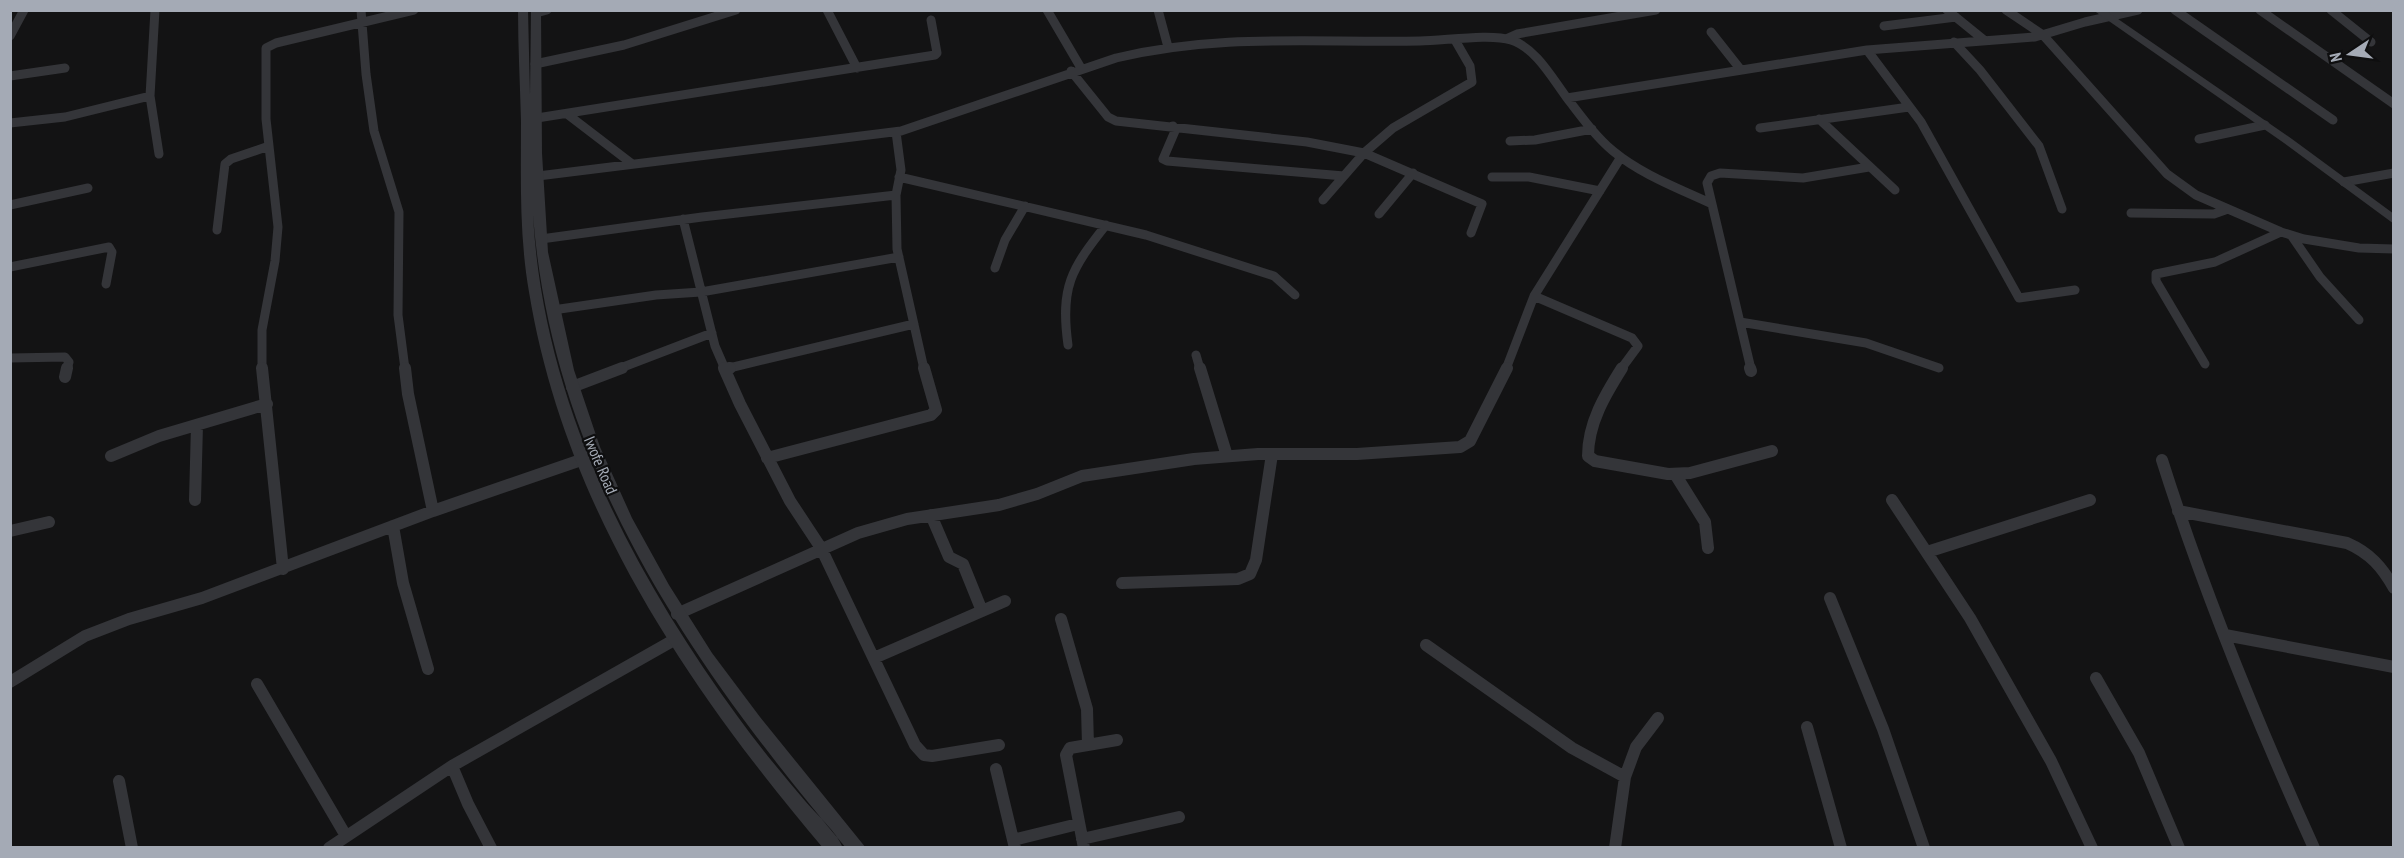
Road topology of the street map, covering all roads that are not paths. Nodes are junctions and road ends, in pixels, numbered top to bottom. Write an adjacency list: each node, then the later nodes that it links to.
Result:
1 (24, 10): 23 (street)
2 (155, 10): 42 (street)
3 (362, 10): 22 (street)
4 (414, 10): 22 (street)
5 (736, 10): 35 (street)
6 (826, 10): 37 (street)
7 (1047, 10): 38 (street)
8 (1158, 10): 33 (street)
9 (1656, 10): 18 (street)
10 (1947, 10): 19 (street)
11 (2006, 10): 26 (street)
12 (2098, 10): 20 (street)
13 (2138, 10): 20 (street)
14 (2175, 10): 49 (street)
15 (2260, 10): 44 (street)
16 (2331, 10): 32 (street)
17 (535, 11): 35 (street, Iwofe Road); 95 (street, Iwofe Road)
18 (1642, 12): 28 (street)
19 (1956, 17): 24 (street); 30 (street)
20 (2109, 17): 26 (street); 51 (street)
21 (931, 20): 37 (street)
22 (361, 23): 58 (street); 127 (street)
23 (13, 26): 27 (street)
24 (1884, 26)
25 (1711, 32): 39 (street)
26 (2043, 35): 30 (street); 80 (street)
27 (10, 36)
28 (1508, 38): 29 (street); 43 (street)
29 (1455, 40): 33 (street); 59 (street)
30 (1984, 40): 31 (street)
31 (1954, 42): 34 (street); 79 (street)
32 (2371, 42)
33 (1168, 47): 38 (street)
34 (1867, 50): 39 (street); 45 (street)
35 (535, 64): 47 (street, Iwofe Road)
36 (65, 68): 41 (street)
37 (857, 68): 46 (street)
38 (1081, 68): 40 (street)
39 (1741, 70): 43 (street)
40 (1071, 71): 52 (street); 55 (street)
41 (10, 76)
42 (150, 96): 50 (street); 60 (street)
43 (1567, 98): 54 (street)
44 (2394, 104)
45 (1909, 106): 48 (street); 96 (street)
46 (567, 114): 47 (street); 62 (street)
47 (537, 118): 66 (street, Iwofe Road)
48 (1819, 119): 53 (street); 63 (street)
49 (2333, 120)
50 (10, 123)
51 (2265, 125): 56 (street); 70 (street)
52 (1173, 126): 59 (street); 67 (street)
53 (1760, 128)
54 (1592, 129): 57 (street); 61 (street)
55 (896, 132): 62 (street); 68 (street)
56 (2199, 139)
57 (1510, 141)
58 (269, 146): 86 (street); 114 (street)
59 (1364, 153): 64 (street); 67 (street)
60 (159, 154)
61 (1621, 157): 73 (street); 76 (street)
62 (632, 163): 66 (street)
63 (1869, 166): 72 (street); 76 (street)
64 (1413, 173): 82 (street); 87 (street)
65 (2394, 173): 70 (street)
66 (538, 176): 89 (street, Iwofe Road)
67 (1344, 176): 75 (street)
68 (900, 177): 74 (street); 78 (street)
69 (1492, 177): 73 (street)
70 (2344, 182): 84 (street)
71 (88, 188): 77 (street)
72 (1894, 190)
73 (1600, 191): 99 (street)
74 (896, 195): 83 (street); 91 (street)
75 (1323, 200)
76 (1712, 204): 102 (street)
77 (10, 205)
78 (1025, 206): 85 (street); 93 (street)
79 (2062, 209)
80 (2228, 209): 81 (street); 88 (street)
81 (2131, 213)
82 (1379, 214)
83 (683, 219): 89 (street); 97 (street)
84 (2394, 220)
85 (1106, 225): 98 (street); 105 (street)
86 (217, 230)
87 (1471, 233)
88 (2286, 234): 90 (street); 101 (street); 108 (street)
89 (541, 239): 95 (street, Iwofe Road)
90 (2394, 249)
91 (899, 257): 97 (street); 103 (street)
92 (10, 267): 94 (street)
93 (995, 268)
94 (106, 284)
95 (542, 290): 100 (street, Iwofe Road); 121 (street, Iwofe Road)
96 (2075, 290)
97 (700, 292): 100 (street); 104 (street)
98 (1295, 295)
99 (1534, 296): 117 (street); 123 (street)
100 (553, 310): 113 (street, Iwofe Road)
101 (2359, 320)
102 (1740, 322): 109 (street); 111 (street)
103 (914, 324): 110 (street); 120 (street)
104 (712, 333): 110 (street); 113 (street)
105 (1068, 345)
106 (1196, 355): 119 (street)
107 (10, 358): 112 (street)
108 (2205, 364)
109 (1939, 368)
110 (725, 369): 120 (street)
111 (1751, 371)
112 (65, 377)
113 (572, 387): 142 (street, Iwofe Road)
114 (267, 404): 115 (street); 136 (street)
115 (197, 424): 118 (street); 124 (street)
116 (1772, 451): 123 (street)
117 (1272, 454): 119 (street); 137 (street)
118 (111, 456)
119 (1227, 456): 129 (street)
120 (767, 458): 133 (street)
121 (581, 460): 127 (street); 145 (street, Iwofe Road)
122 (2162, 460): 128 (street)
123 (1675, 474): 134 (street)
124 (195, 500)
125 (1892, 500): 135 (street)
126 (2090, 500): 135 (street)
127 (433, 511): 131 (street)
128 (2178, 511): 138 (street); 144 (street)
129 (931, 515): 133 (street); 141 (street)
130 (49, 522): 132 (street)
131 (393, 526): 136 (street); 149 (street)
132 (10, 531)
133 (821, 548): 142 (street); 147 (street)
134 (1708, 548)
135 (1927, 552): 175 (street)
136 (283, 569): 151 (street)
137 (1122, 584)
138 (2394, 588)
139 (1830, 598): 174 (street)
140 (1005, 601): 141 (street)
141 (982, 611): 147 (street)
142 (676, 614): 171 (street, Iwofe Road)
143 (1061, 619): 156 (street)
144 (2225, 635): 148 (street); 177 (street)
145 (675, 640): 158 (street); 170 (street, Iwofe Road)
146 (1426, 645): 160 (street)
147 (874, 658): 157 (street)
148 (2394, 667)
149 (428, 669)
150 (2096, 678): 176 (street)
151 (10, 682)
152 (257, 684): 164 (street)
153 (1658, 718): 160 (street)
154 (1807, 727): 173 (street)
155 (1117, 740): 156 (street)
156 (1088, 745): 163 (street)
157 (999, 746)
158 (452, 766): 164 (street); 169 (street)
159 (996, 769): 166 (street)
160 (1625, 777): 172 (street)
161 (118, 780): 167 (street)
162 (1179, 817): 165 (street)
163 (1078, 824): 165 (street); 166 (street)
164 (346, 836): 168 (street)
165 (1083, 843)
166 (1014, 844)
167 (132, 848)
168 (329, 848)
169 (492, 848)
170 (835, 848)
171 (858, 848)
172 (1615, 848)
173 (1841, 848)
174 (1924, 848)
175 (2091, 848)
176 (2179, 848)
177 (2314, 848)

